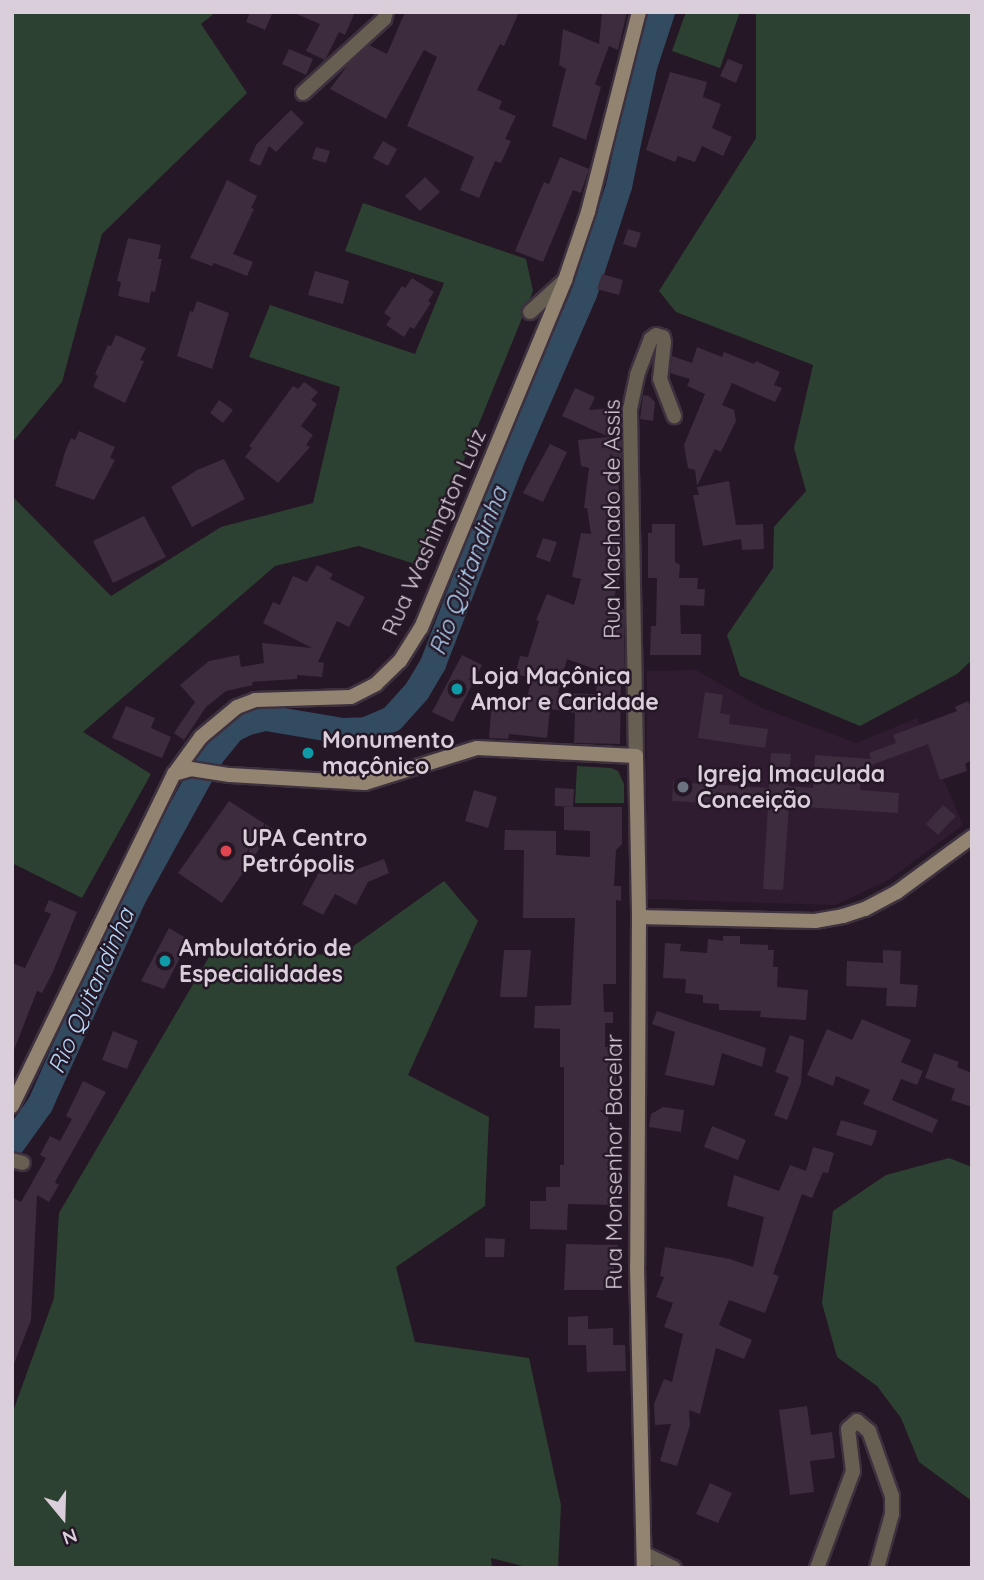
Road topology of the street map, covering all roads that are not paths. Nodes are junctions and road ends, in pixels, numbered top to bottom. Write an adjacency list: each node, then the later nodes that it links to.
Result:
1 (386, 12): 3 (street)
2 (639, 12): 4 (main road, Rua Washington Luiz)
3 (303, 93)
4 (565, 281): 5 (street); 7 (main road, Rua Washington Luiz)
5 (530, 312)
6 (674, 416): 8 (street, Rua Machado de Assis)
7 (188, 753): 9 (main road); 10 (main road, Rua Washington Luiz)
8 (636, 756): 9 (main road); 12 (main road, Rua Monsenhor Bacelar)
9 (191, 769): 10 (main road)
10 (174, 774): 13 (main road, Rua Washington Luiz)
11 (972, 837): 12 (main road)
12 (639, 917): 14 (main road, Rua Monsenhor Bacelar)
13 (12, 1106)
14 (644, 1561): 15 (street)
15 (674, 1568)
16 (817, 1568): 17 (street)
17 (877, 1568)

